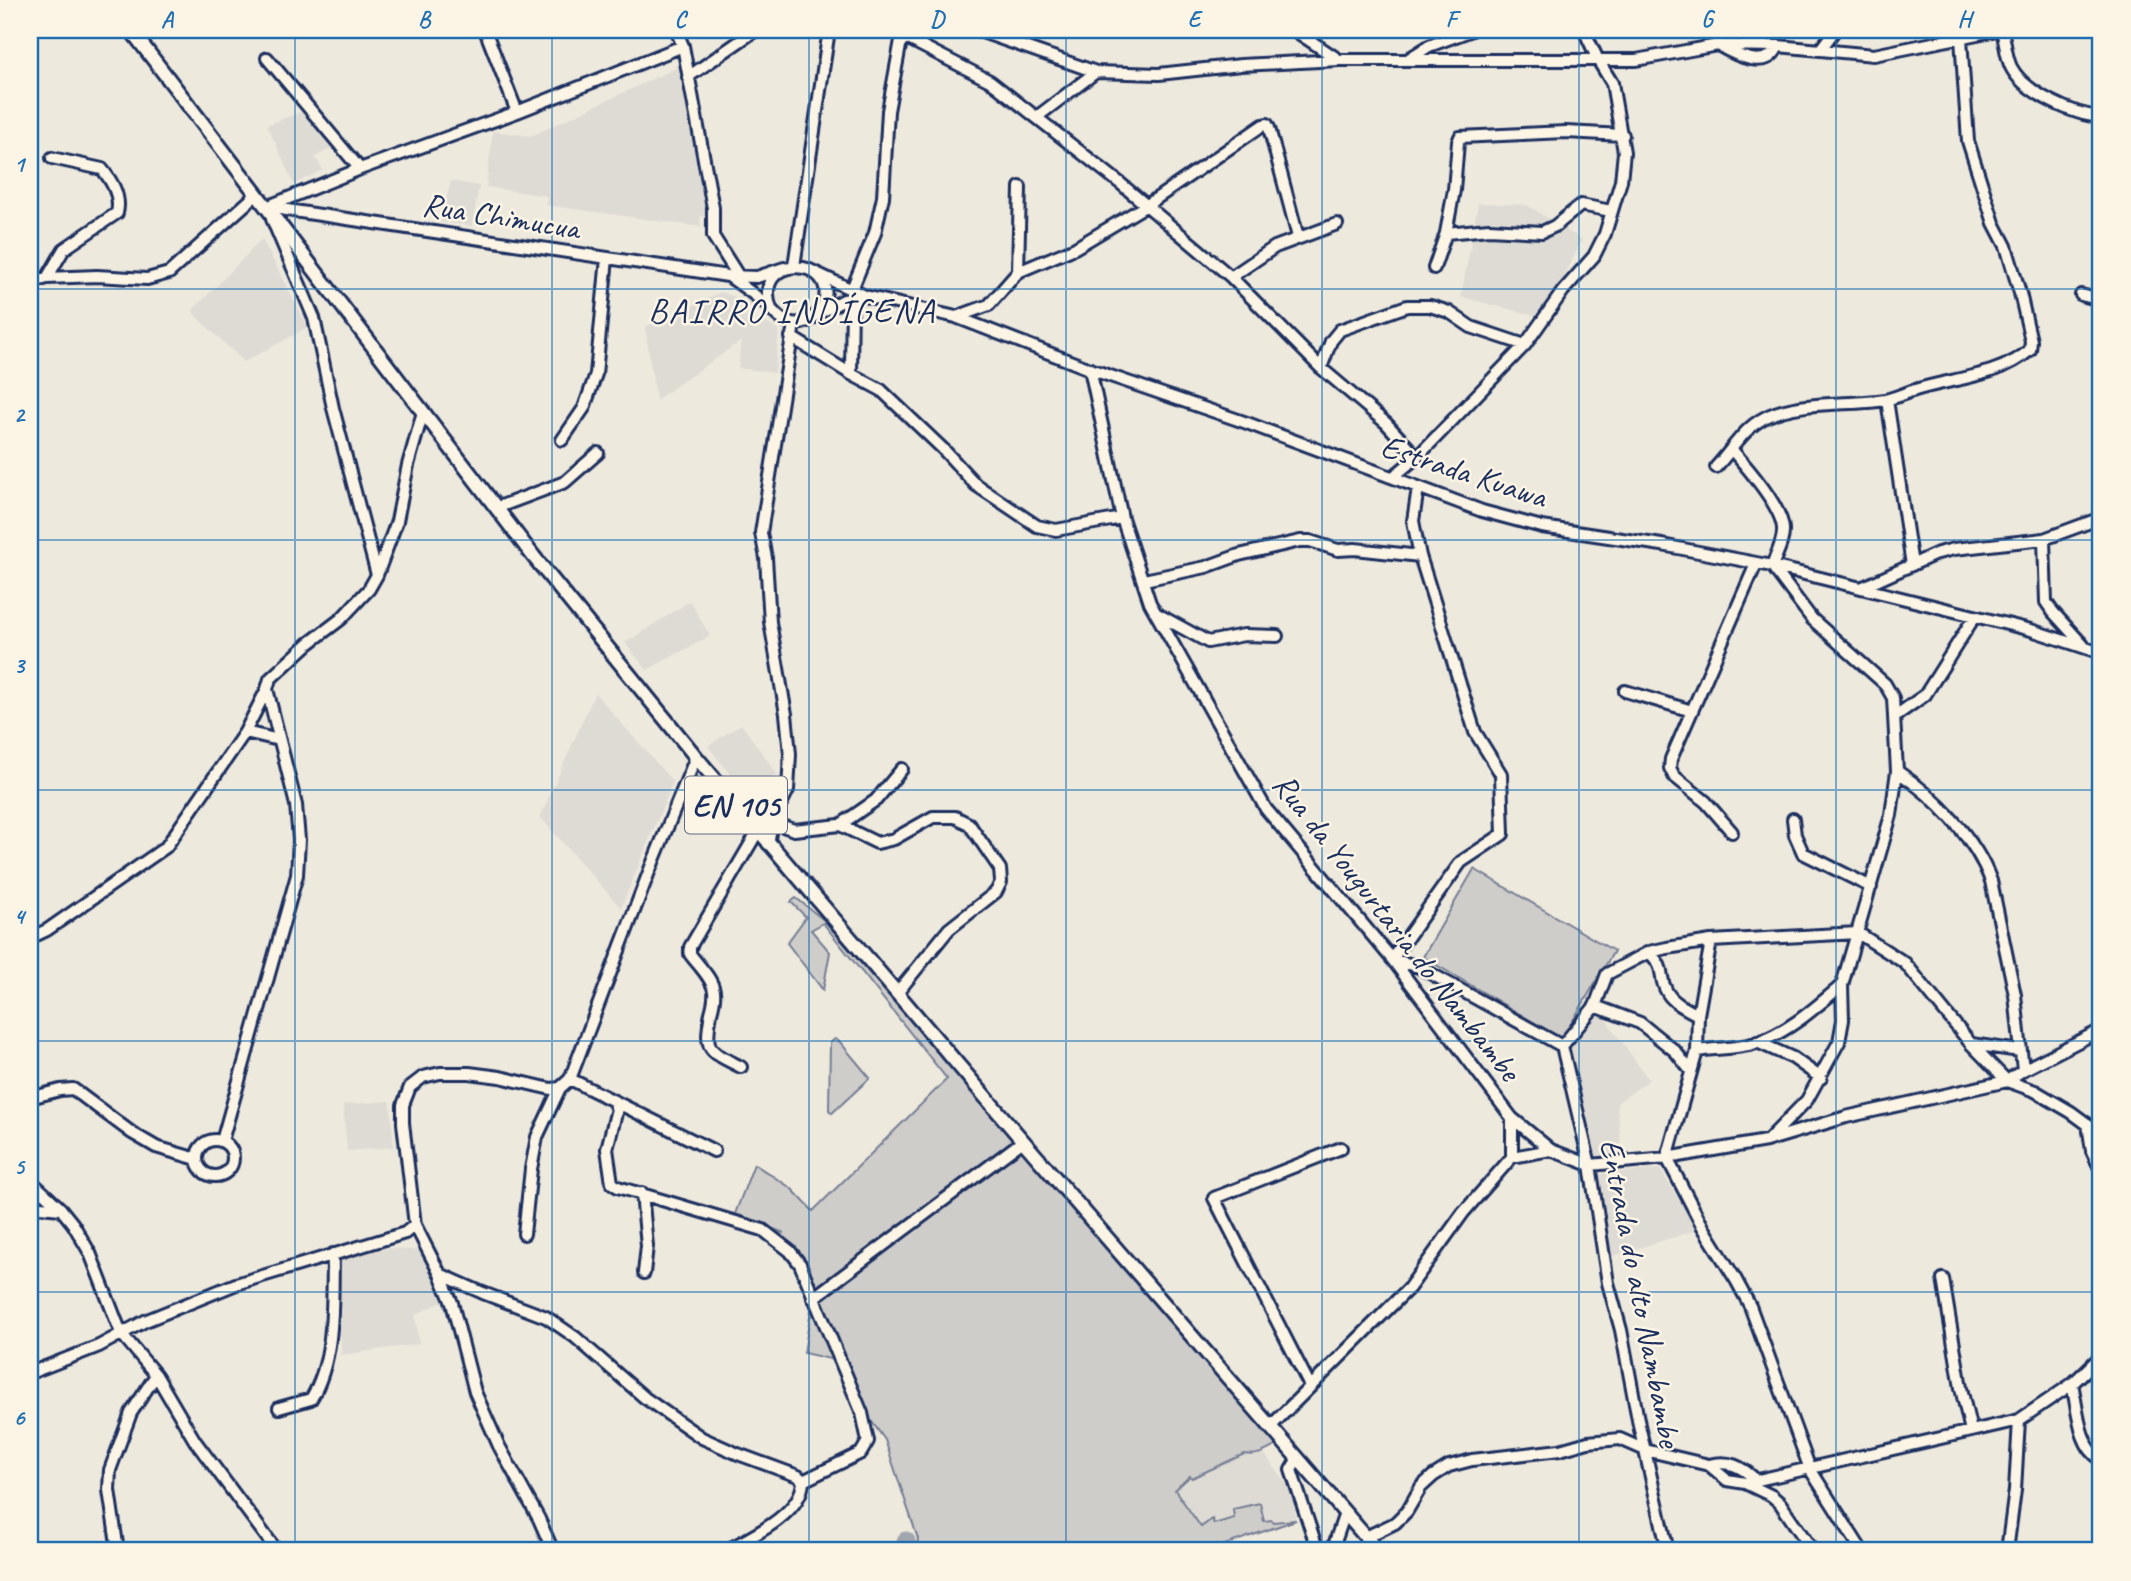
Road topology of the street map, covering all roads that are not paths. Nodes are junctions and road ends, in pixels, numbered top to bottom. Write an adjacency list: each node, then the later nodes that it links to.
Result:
1 (131, 30): 32 (main road, EN 105)
2 (485, 30): 25 (street)
3 (676, 30): 17 (street)
4 (756, 30): 24 (street)
5 (829, 30): 40 (street)
6 (891, 30): 14 (street)
7 (976, 30): 23 (street)
8 (1294, 30): 21 (street)
9 (1472, 30): 20 (street)
10 (1584, 30): 22 (street)
11 (1718, 30): 16 (street)
12 (1835, 30): 18 (street)
13 (2000, 30): 15 (street); 27 (street)
14 (906, 33): 26 (street); 48 (street)
15 (1961, 38): 18 (street); 60 (street)
16 (1718, 45): 18 (street); 22 (street)
17 (683, 46): 24 (street); 25 (street)
18 (1820, 50)
19 (267, 58): 30 (street)
20 (1409, 58): 21 (street); 22 (street)
21 (1339, 60): 23 (street)
22 (1598, 60): 28 (street)
23 (1096, 72): 26 (street)
24 (688, 77): 44 (street)
25 (517, 112): 30 (street)
26 (1038, 116): 33 (street)
27 (2101, 117)
28 (1623, 135): 35 (street); 37 (street)
29 (52, 158): 46 (street)
30 (360, 169): 34 (street)
31 (1020, 187): 43 (street)
32 (257, 194): 34 (main road, EN 105); 46 (street)
33 (1147, 205): 38 (street); 43 (street); 45 (street)
34 (267, 207): 39 (street, Rua Chimucua); 61 (main road, EN 105); 77 (street)
35 (1611, 211): 37 (street); 56 (street)
36 (1337, 224): 38 (street)
37 (1446, 233): 41 (street)
38 (1298, 237): 45 (street)
39 (607, 258): 44 (street, Rua Chimucua); 62 (street)
40 (789, 267): 42 (street); 44 (street, Rua Chimucua); 51 (street)
41 (1434, 268)
42 (812, 271): 48 (street); 52 (street)
43 (1018, 272): 53 (street)
44 (734, 276): 51 (street, Rua Chimucua)
45 (1231, 277): 57 (street)
46 (47, 278): 47 (street)
47 (31, 281)
48 (852, 294): 52 (street); 53 (street, Estrada Kuawa); 59 (street)
49 (2081, 295): 50 (street)
50 (2101, 300)
51 (771, 309): 54 (street, Rua Chimucua)
52 (819, 313): 54 (street)
53 (956, 317): 58 (street, Estrada Kuawa)
54 (794, 324): 55 (street)
55 (791, 337): 59 (street); 95 (street)
56 (1525, 345): 57 (street); 65 (street)
57 (1321, 368): 65 (street)
58 (1090, 369): 67 (street, Estrada Kuawa); 70 (street, Rua da Yougurtaria do Nambambe)
59 (851, 374): 70 (street)
60 (1887, 400): 63 (street); 75 (street)
61 (423, 412): 69 (main road, EN 105); 77 (street)
62 (562, 440)
63 (1732, 450): 66 (street); 76 (street)
64 (597, 453): 69 (street)
65 (1417, 457): 67 (street)
66 (1716, 467)
67 (1393, 477): 68 (street, Estrada Kuawa)
68 (1418, 488): 73 (street); 74 (street, Estrada Kuawa)
69 (496, 508): 91 (main road, EN 105)
70 (1122, 517): 78 (street, Rua da Yougurtaria do Nambambe)
71 (2101, 518): 72 (street)
72 (2044, 539): 75 (street); 83 (street)
73 (1420, 556): 78 (street); 105 (street)
74 (1756, 564): 76 (street, Estrada Kuawa); 87 (street)
75 (1912, 565): 79 (street)
76 (1772, 566): 79 (street, Estrada Kuawa); 88 (street)
77 (377, 575): 85 (street)
78 (1144, 580): 80 (street, Rua da Yougurtaria do Nambambe)
79 (1861, 588): 81 (street, Estrada Kuawa)
80 (1157, 614): 82 (street); 105 (street, Rua da Yougurtaria do Nambambe)
81 (1975, 616): 83 (street, Estrada Kuawa); 88 (street)
82 (1277, 636)
83 (2084, 646): 84 (street, Estrada Kuawa)
84 (2101, 653)
85 (267, 690): 89 (street); 90 (street)
86 (1625, 691): 87 (street)
87 (1692, 711): 98 (street)
88 (1894, 717): 93 (street)
89 (245, 732): 90 (street); 102 (street)
90 (279, 740): 128 (street)
91 (696, 757): 97 (main road, EN 105); 120 (street)
92 (902, 769): 96 (street)
93 (1897, 772): 100 (street); 115 (street)
94 (1793, 819): 100 (street)
95 (772, 822): 96 (street); 99 (street)
96 (840, 825): 107 (street)
97 (758, 831): 99 (main road, EN 105); 116 (street)
98 (1732, 832)
99 (768, 844): 107 (main road, EN 105)
100 (1871, 887): 101 (street)
101 (1858, 933): 103 (street); 106 (street); 112 (street)
102 (30, 938)
103 (1711, 941): 104 (street); 109 (street)
104 (1649, 952): 108 (street); 109 (street)
105 (1392, 959): 113 (street); 125 (street, Rua da Yougurtaria do Nambambe)
106 (1842, 985): 111 (street); 119 (street)
107 (897, 993): 130 (main road, EN 105)
108 (1595, 1006): 113 (street); 117 (street)
109 (1698, 1016): 114 (street)
110 (2101, 1030): 118 (street)
111 (1757, 1042): 114 (street); 119 (street)
112 (1971, 1044): 115 (street); 121 (street)
113 (1562, 1046): 137 (street, Entrada do alto Nambambe)
114 (1697, 1051): 117 (street)
115 (2021, 1051): 118 (street)
116 (741, 1067)
117 (1690, 1070): 135 (street)
118 (2022, 1070): 121 (street)
119 (1821, 1078): 129 (street)
120 (570, 1079): 122 (street); 124 (street)
121 (2007, 1081): 126 (street); 129 (street)
122 (561, 1088): 143 (street); 144 (street)
123 (30, 1098): 136 (street)
124 (613, 1101): 133 (street); 140 (street)
125 (1512, 1118): 132 (street, Rua da Yougurtaria do Nambambe); 134 (street)
126 (2088, 1124): 127 (street); 138 (street)
127 (2101, 1134)
128 (222, 1141): 136 (street); 136 (street)
129 (1766, 1141): 135 (street)
130 (1023, 1142): 149 (street); 159 (main road, EN 105)
131 (1341, 1148): 155 (street)
132 (1551, 1150): 134 (street); 137 (street, Rua da Yougurtaria do Nambambe)
133 (714, 1151)
134 (1512, 1157): 155 (street)
135 (1667, 1158): 137 (street); 166 (street)
136 (197, 1159)
137 (1590, 1166): 158 (street, Entrada do alto Nambambe)
138 (2101, 1170)
139 (30, 1180): 142 (street)
140 (642, 1193): 146 (street); 149 (street)
141 (30, 1206): 142 (street)
142 (61, 1209): 150 (street)
143 (415, 1225): 145 (street); 147 (street)
144 (524, 1234)
145 (333, 1254): 150 (street); 156 (street)
146 (644, 1273)
147 (440, 1274): 167 (street); 173 (street)
148 (1943, 1279): 160 (street)
149 (813, 1298): 167 (street)
150 (121, 1333): 152 (street); 153 (street)
151 (2101, 1356): 154 (street)
152 (30, 1373)
153 (156, 1375): 171 (street); 172 (street)
154 (2073, 1384): 157 (street); 164 (street)
155 (1310, 1387): 159 (street)
156 (279, 1408)
157 (2019, 1420): 160 (street); 181 (street)
158 (1639, 1425): 161 (street); 162 (street, Entrada do alto Nambambe)
159 (1271, 1426): 163 (main road, EN 105)
160 (1971, 1431): 166 (street)
161 (1620, 1439): 162 (street); 170 (street)
162 (1645, 1450): 165 (street); 178 (street, Entrada do alto Nambambe)
163 (1298, 1458): 169 (main road, EN 105); 175 (street)
164 (2101, 1459)
165 (1709, 1465): 168 (street); 168 (street)
166 (1810, 1469): 168 (street); 180 (street)
167 (803, 1481): 174 (street)
168 (1751, 1482): 179 (street)
169 (1345, 1513): 170 (main road, EN 105); 176 (street)
170 (1366, 1537): 177 (main road, EN 105)
171 (118, 1551)
172 (277, 1551)
173 (553, 1551)
174 (725, 1551)
175 (1318, 1551)
176 (1332, 1551)
177 (1378, 1551)
178 (1668, 1551)
179 (1813, 1551)
180 (1862, 1551)
181 (2007, 1551)

